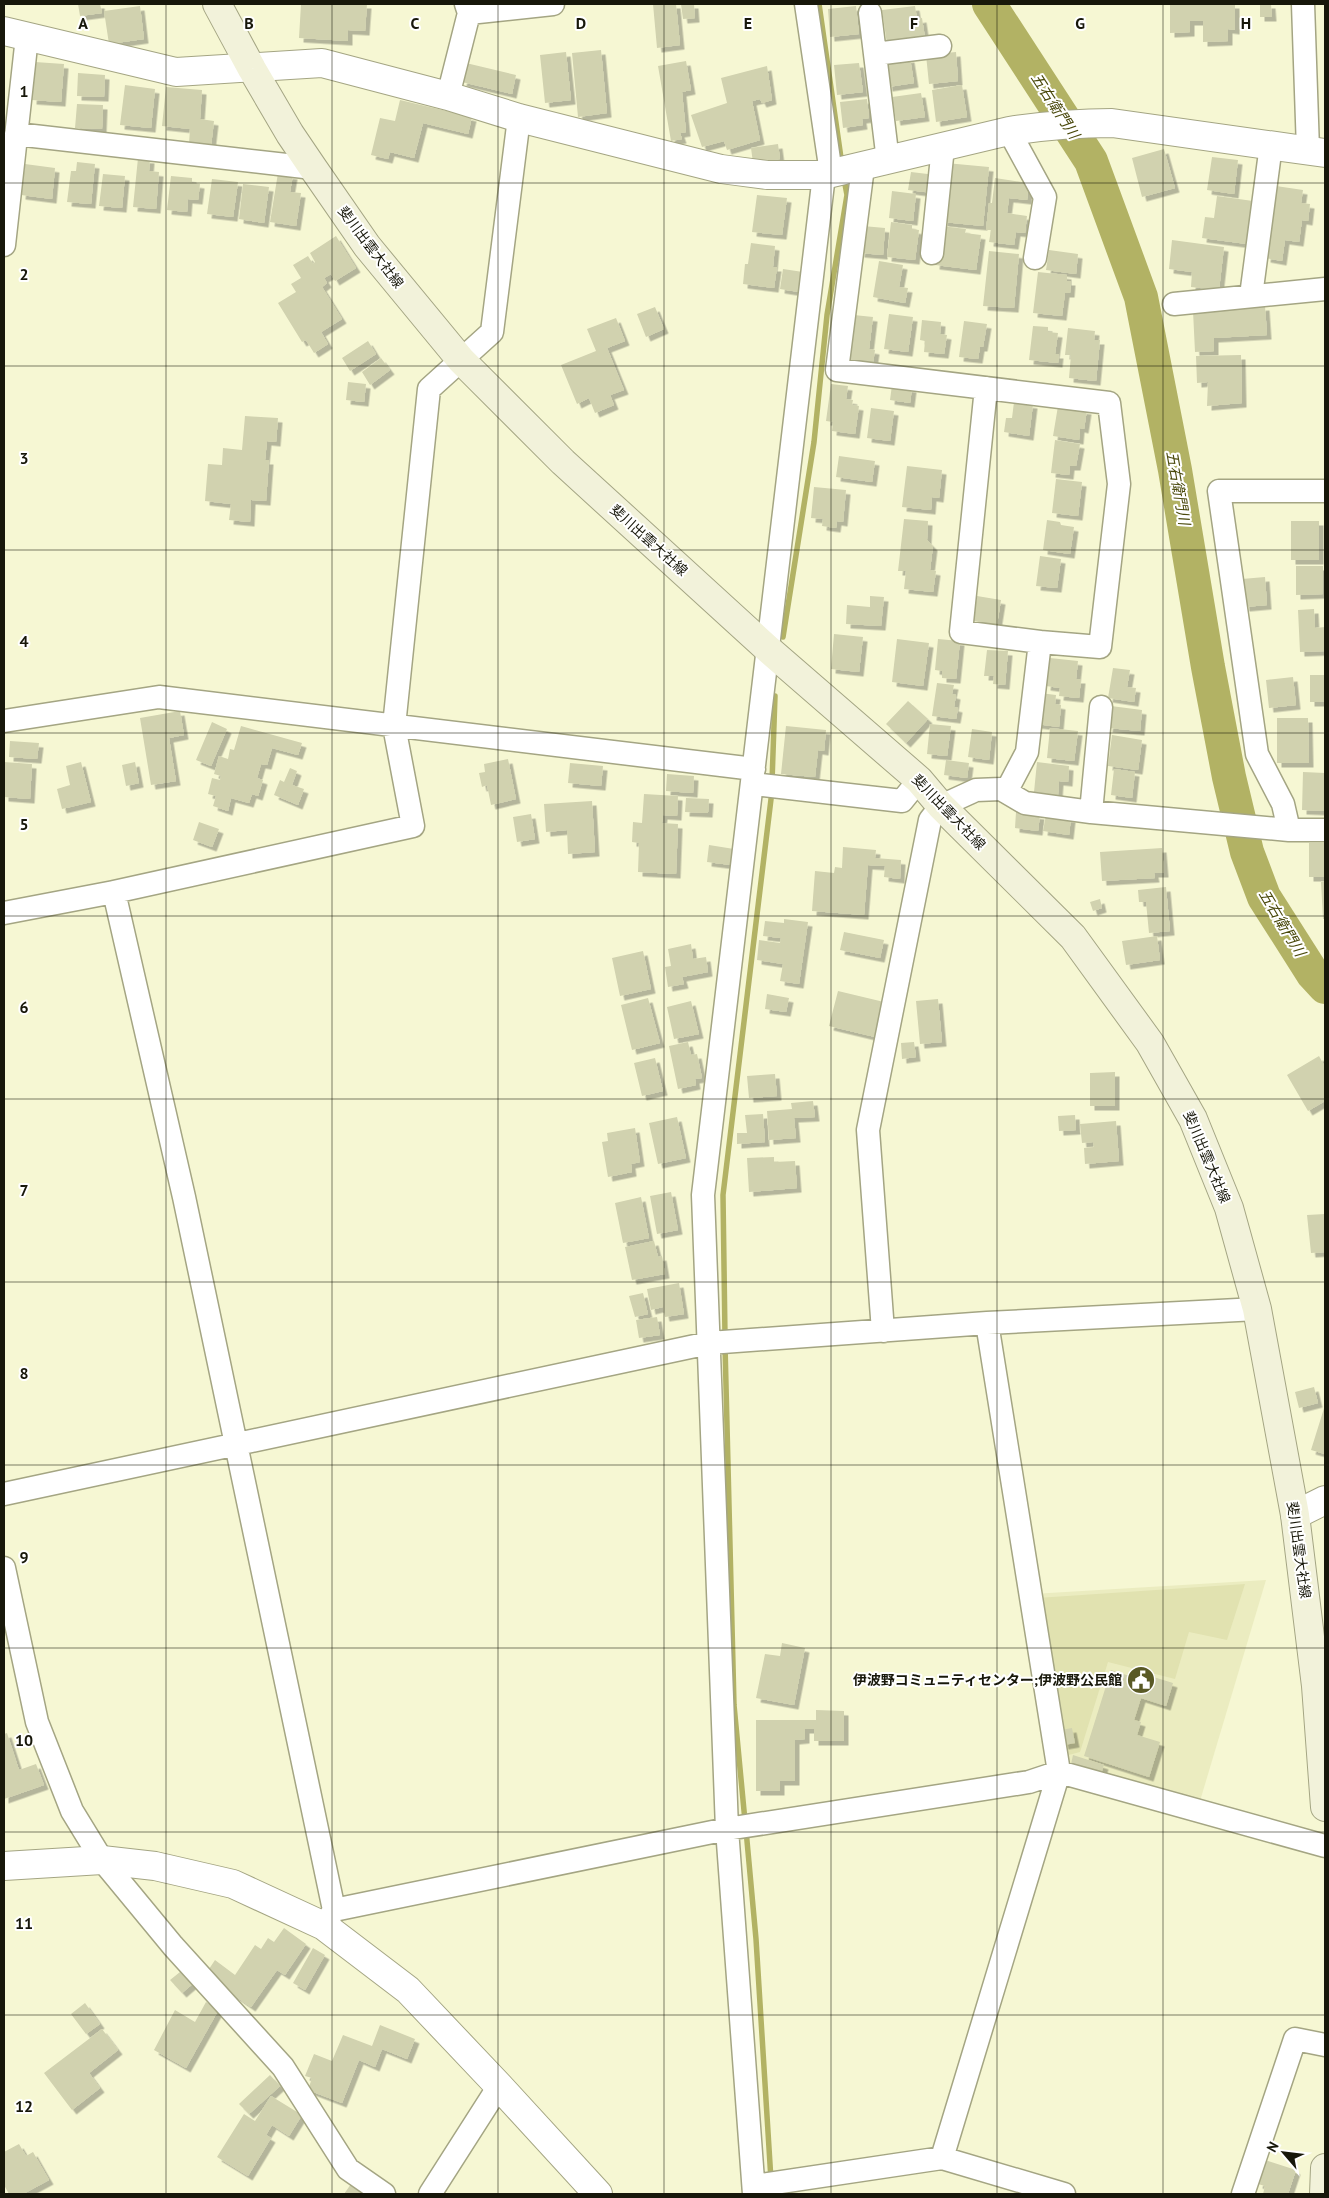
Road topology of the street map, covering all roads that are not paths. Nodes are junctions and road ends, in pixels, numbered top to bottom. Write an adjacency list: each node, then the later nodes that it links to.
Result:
1 (217, 4): 10 (main road, 斐川出雲大社線)
2 (553, 4): 5 (street)
3 (806, 4): 20 (street)
4 (1303, 4): 17 (street)
5 (468, 8): 11 (street)
6 (870, 14): 9 (street)
7 (16, 34): 10 (street); 14 (street)
8 (940, 46): 9 (street)
9 (875, 54): 18 (street)
10 (252, 68): 11 (street); 19 (main road, 斐川出雲大社線)
11 (448, 96): 12 (street)
12 (519, 118): 20 (street); 27 (street)
13 (1009, 131): 15 (street); 16 (street); 23 (street)
14 (16, 134): 19 (street); 21 (street)
15 (1271, 145): 17 (street); 25 (street)
16 (943, 147): 18 (street); 22 (street)
17 (1316, 152)
18 (876, 164): 20 (street); 28 (street)
19 (313, 168): 27 (main road, 斐川出雲大社線)
20 (828, 174): 31 (street)
21 (4, 245)
22 (932, 253)
23 (1035, 258)
24 (1325, 289): 25 (street)
25 (1250, 296): 26 (street)
26 (1174, 304)
27 (461, 360): 31 (main road, 斐川出雲大社線); 34 (street)
28 (986, 388): 30 (street); 30 (street)
29 (1325, 491): 40 (street)
30 (1040, 642): 37 (street)
31 (769, 650): 35 (street); 36 (main road, 斐川出雲大社線)
32 (1101, 707): 39 (street)
33 (4, 721): 34 (street)
34 (394, 726): 35 (street); 42 (street)
35 (753, 777): 36 (street); 47 (street)
36 (919, 780): 38 (main road, 斐川出雲大社線)
37 (1006, 792): 38 (street); 39 (street)
38 (941, 806): 44 (main road, 斐川出雲大社線); 46 (street)
39 (1091, 812): 40 (street)
40 (1289, 830): 41 (street)
41 (1325, 830)
42 (114, 892): 43 (street); 48 (street)
43 (4, 913)
44 (1258, 1308): 45 (street); 51 (main road, 斐川出雲大社線)
45 (987, 1323): 46 (street); 53 (street)
46 (883, 1330): 47 (street)
47 (709, 1343): 48 (street); 55 (street)
48 (234, 1444): 49 (street); 59 (street)
49 (4, 1494)
50 (1325, 1500): 51 (street)
51 (1295, 1516): 54 (main road, 斐川出雲大社線)
52 (4, 1568): 57 (street)
53 (1059, 1772): 55 (street); 56 (street); 62 (street)
54 (1325, 1807)
55 (727, 1829): 59 (street); 64 (street)
56 (1325, 1846)
57 (102, 1860): 58 (street); 59 (street); 65 (street)
58 (4, 1866)
59 (329, 1918): 61 (street)
60 (1325, 2045): 69 (street)
61 (499, 2086): 66 (street); 67 (street)
62 (942, 2158): 64 (street); 68 (street)
63 (1325, 2168): 70 (main road)
64 (754, 2190)
65 (384, 2194)
66 (430, 2194)
67 (598, 2194)
68 (1064, 2194)
69 (1243, 2194)
70 (1324, 2194)

